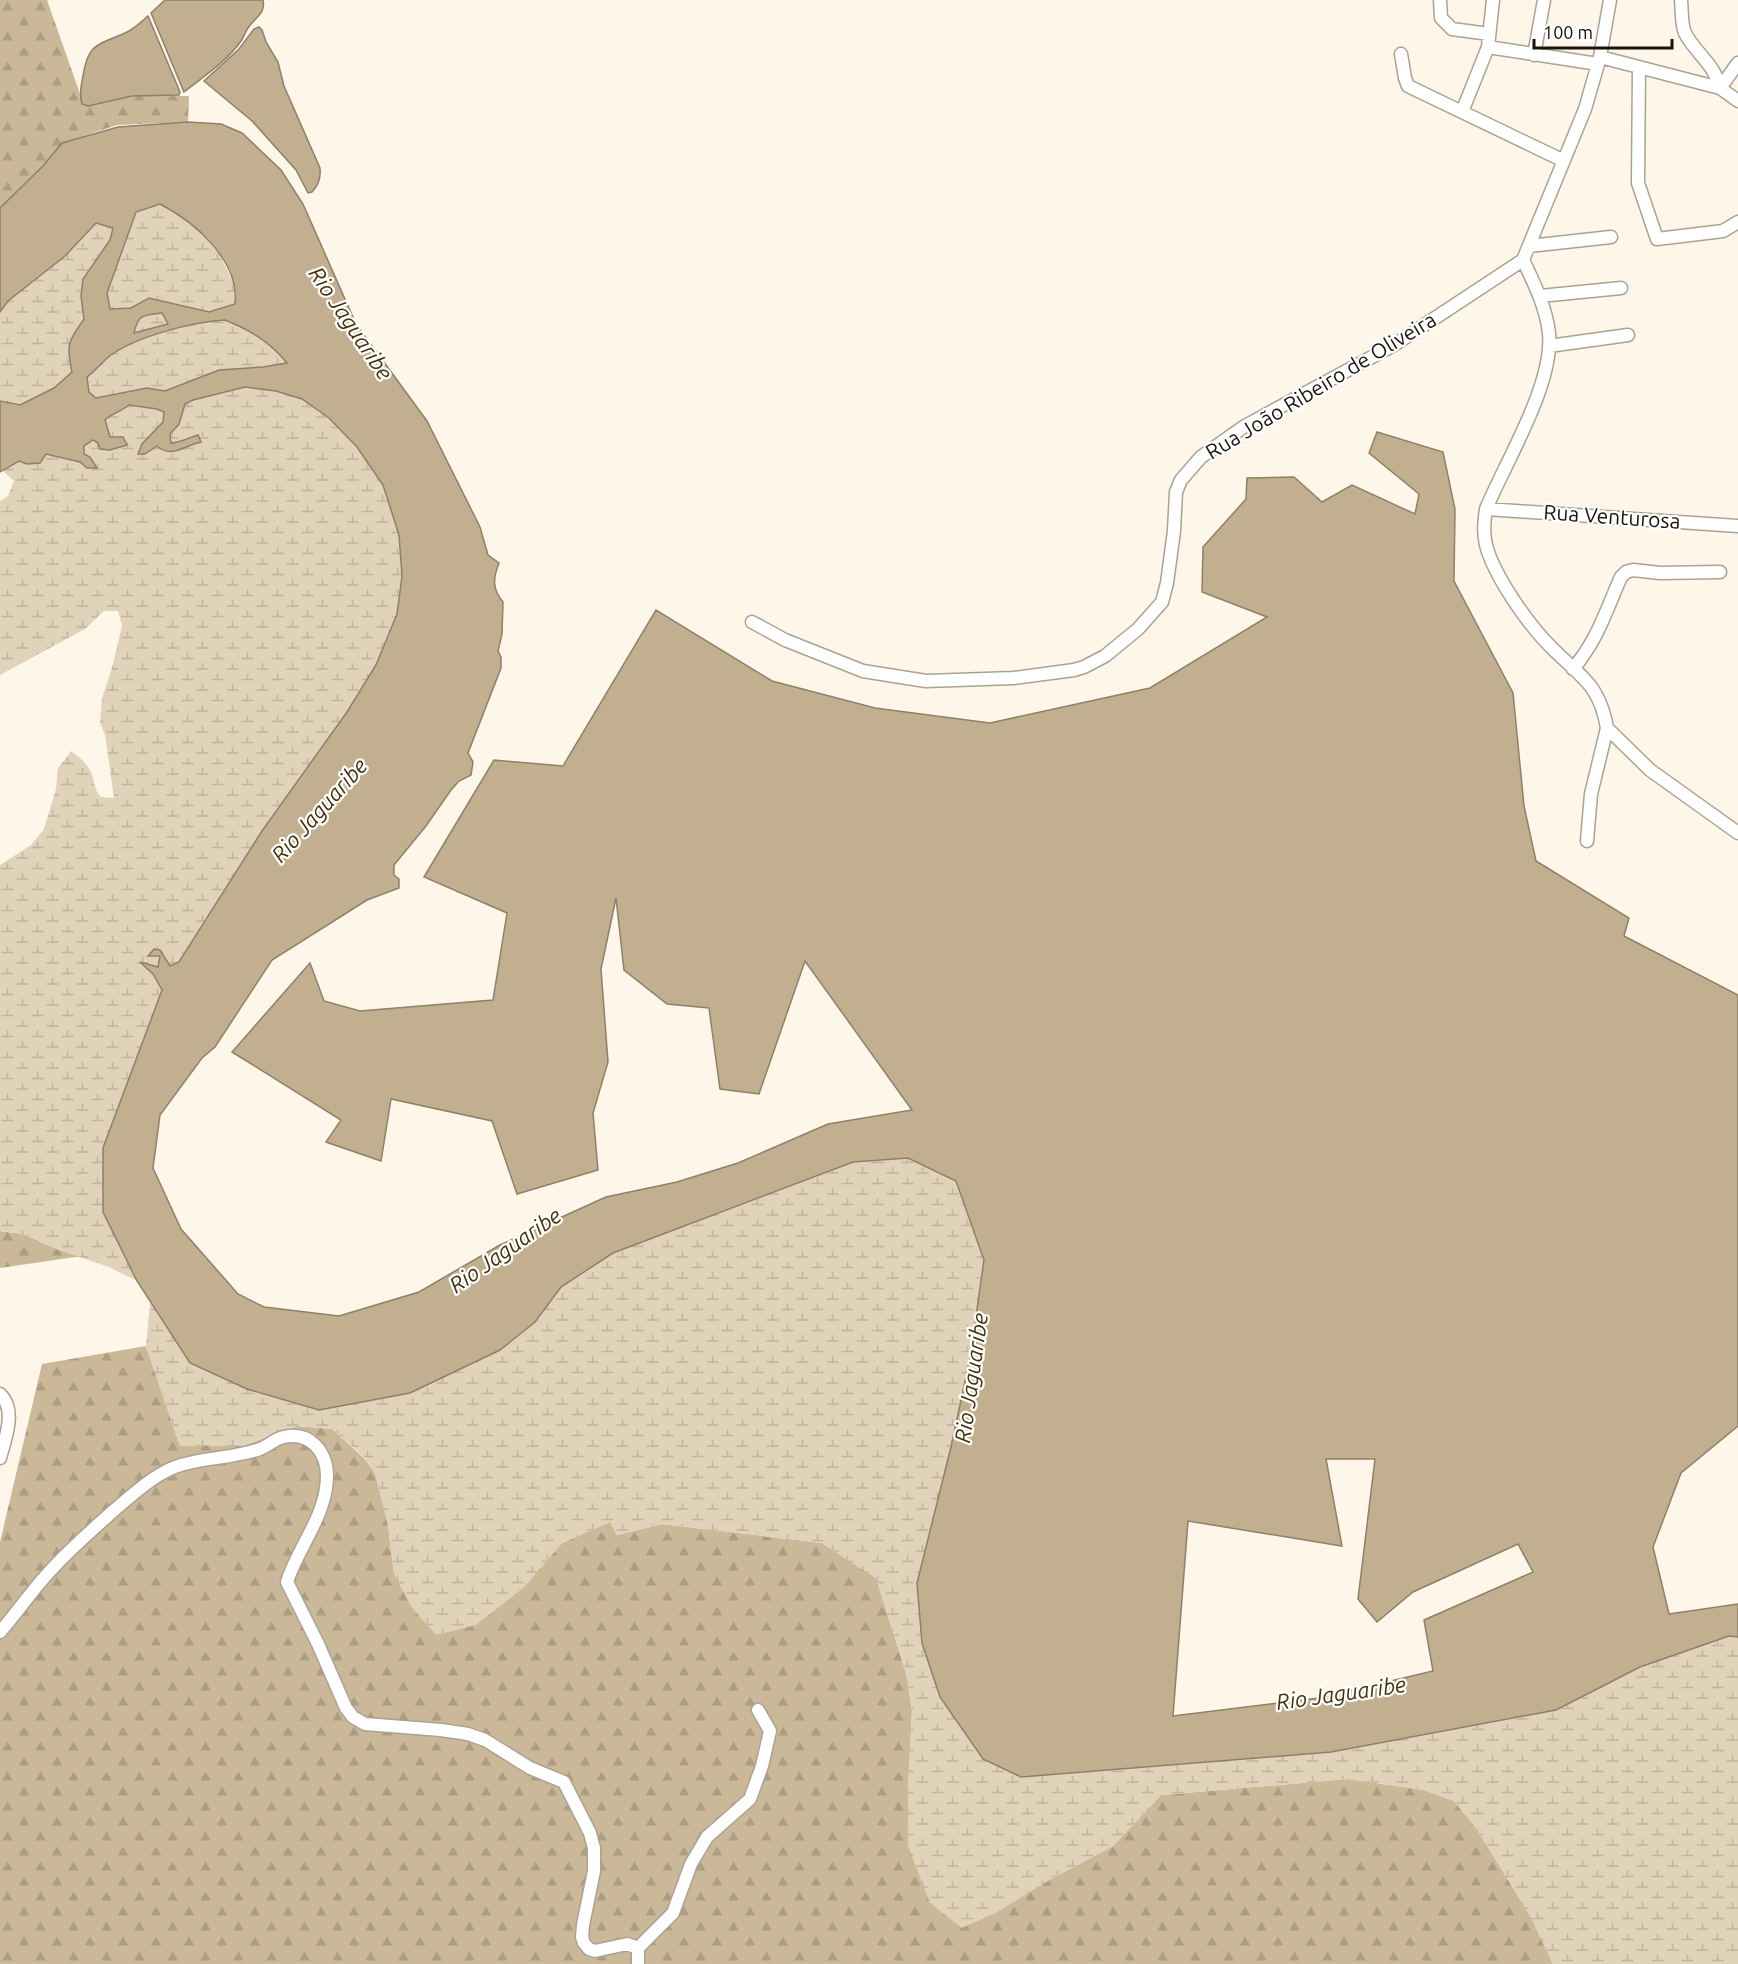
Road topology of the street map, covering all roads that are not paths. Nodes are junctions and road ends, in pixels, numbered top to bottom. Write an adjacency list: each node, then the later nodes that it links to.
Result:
1 (1440, 0): 6 (street)
2 (1493, 0): 6 (street)
3 (1544, 0): 9 (street)
4 (1610, 0): 10 (street)
5 (1681, 0): 13 (street)
6 (1489, 34): 7 (street)
7 (1488, 47): 9 (street); 15 (street)
8 (1401, 54): 15 (street)
9 (1534, 55): 10 (street)
10 (1599, 61): 12 (street); 16 (street)
11 (1738, 63): 13 (street)
12 (1639, 68): 13 (street); 17 (street)
13 (1720, 88): 14 (street)
14 (1738, 101)
15 (1462, 112): 16 (street)
16 (1562, 160): 19 (street)
17 (1738, 222)
18 (1611, 237): 19 (street)
19 (1529, 246): 20 (street)
20 (1523, 260): 22 (street); 28 (street, Rua João Ribeiro de Oliveira)
21 (1621, 288): 22 (street)
22 (1540, 296): 24 (street)
23 (1628, 335): 24 (street)
24 (1549, 346): 25 (street)
25 (1486, 509): 26 (street, Rua Venturosa); 29 (street)
26 (1738, 526)
27 (1720, 572): 29 (street)
28 (752, 622)
29 (1573, 669): 30 (street)
30 (1607, 728): 31 (street); 32 (street)
31 (1738, 833)
32 (1587, 841)
33 (0, 1394): 34 (street)
34 (0, 1458)
35 (0, 1632): 37 (street)
36 (758, 1710): 37 (street)
37 (638, 1948): 38 (street)
38 (638, 1964)

